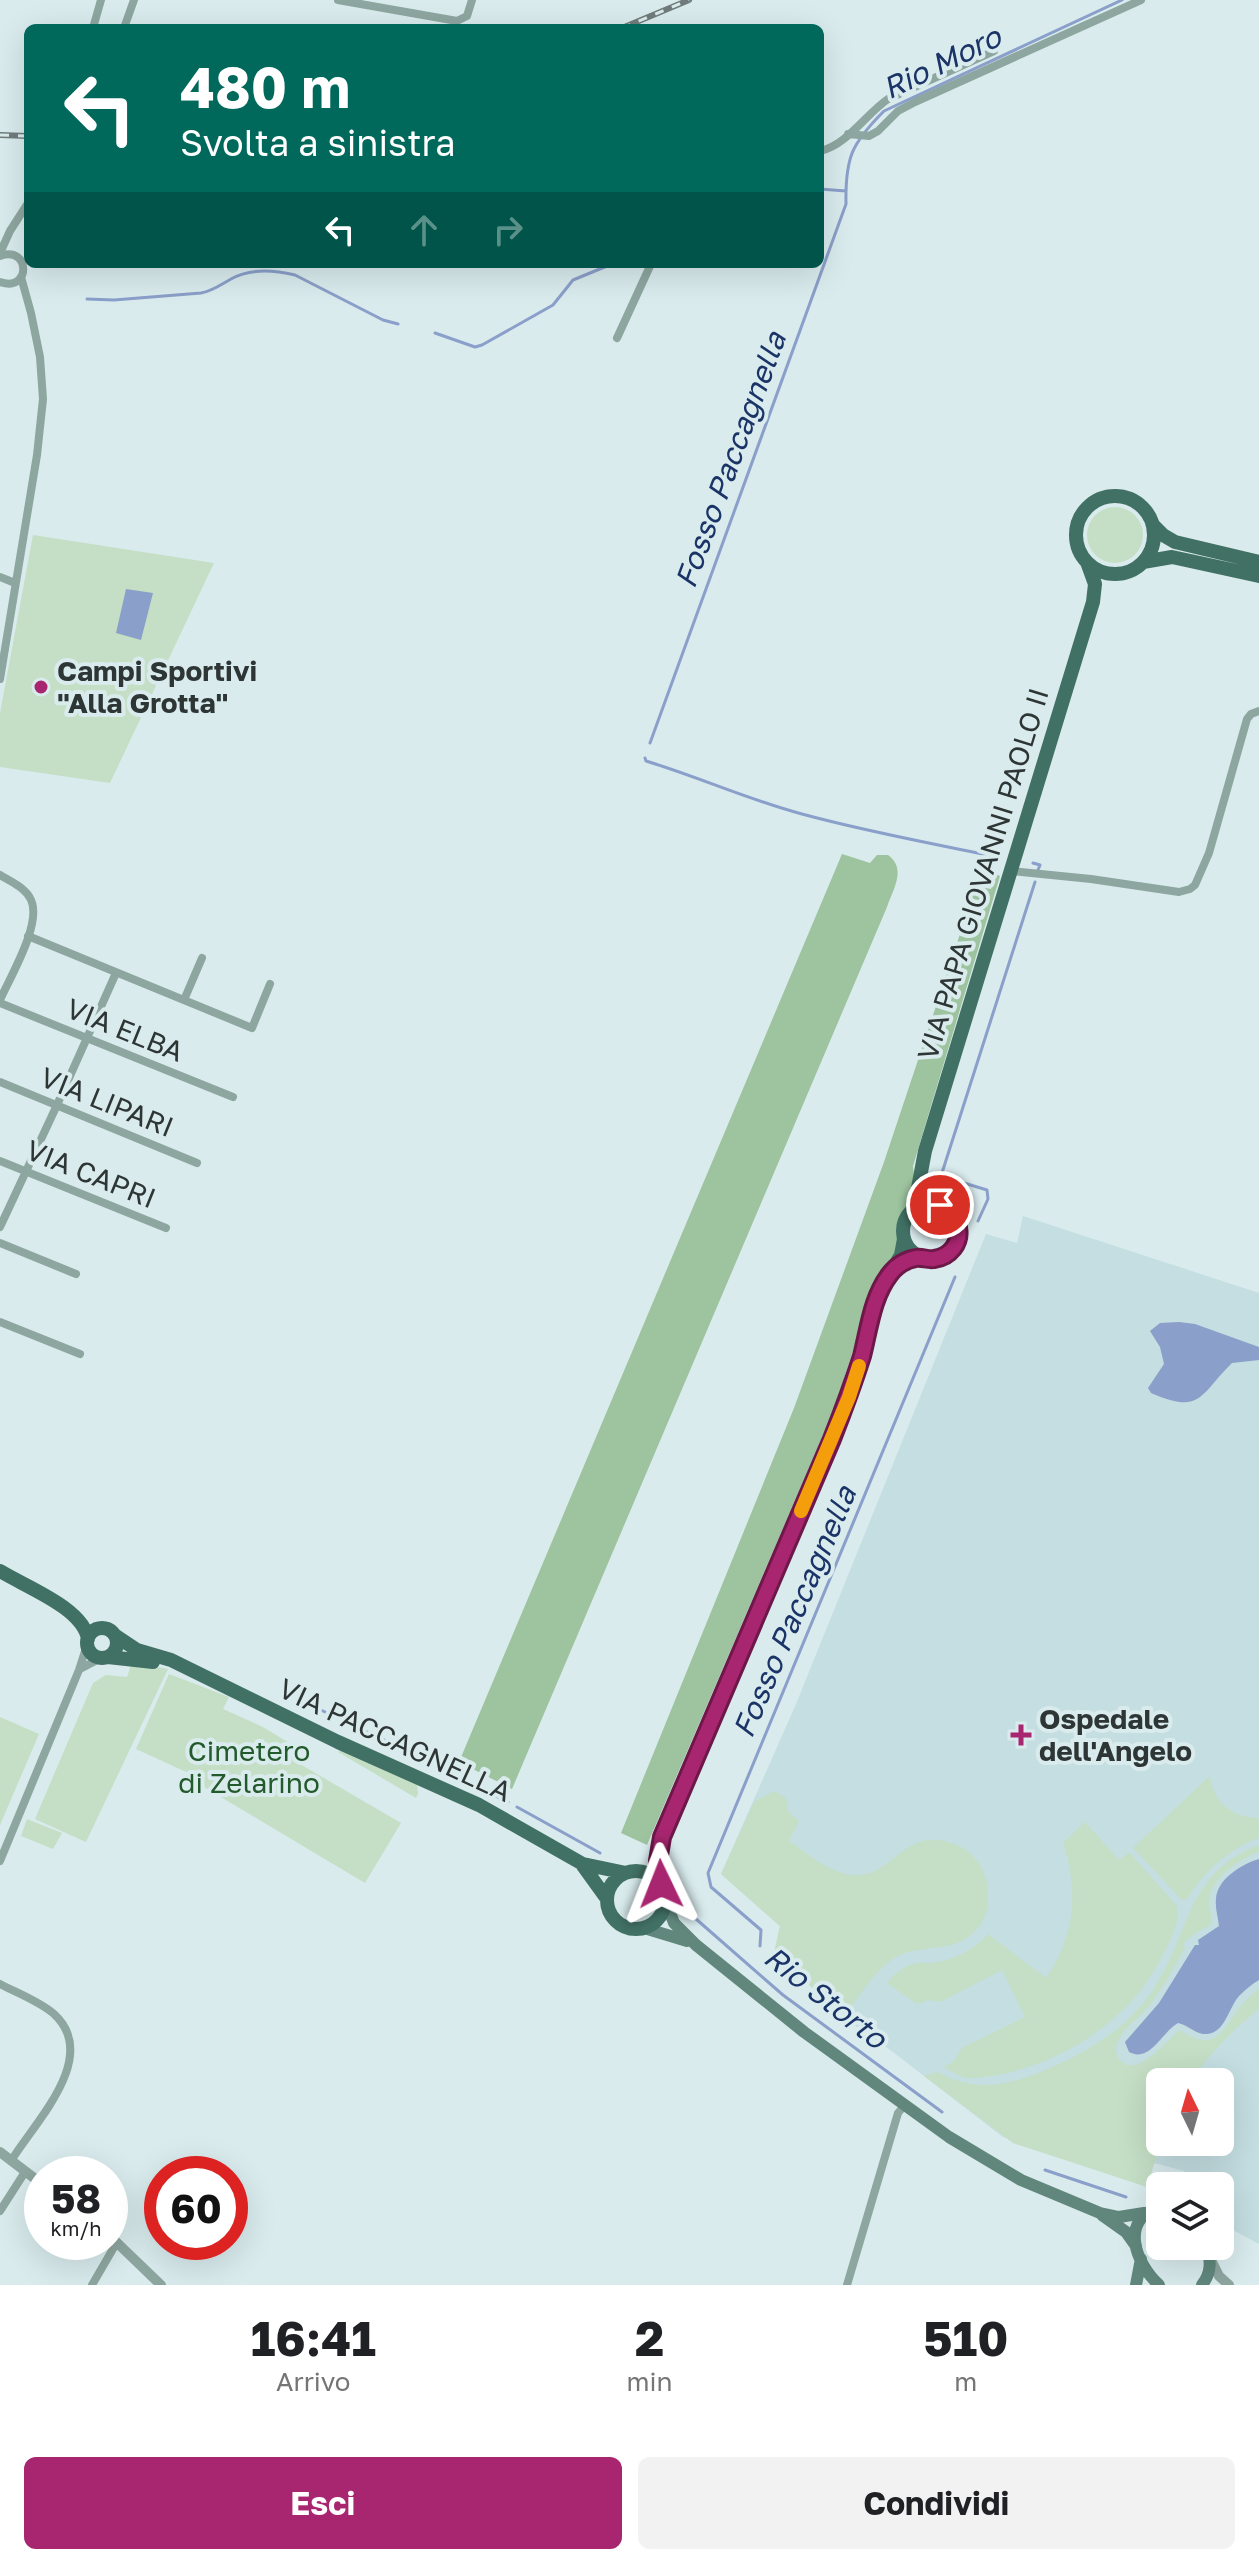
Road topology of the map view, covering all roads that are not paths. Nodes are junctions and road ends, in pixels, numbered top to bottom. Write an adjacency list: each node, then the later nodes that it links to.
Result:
1 (101, 0): 6 (street)
2 (134, 0): 7 (street)
3 (338, 0): 4 (street)
4 (472, 0)
5 (1141, 0): 9 (street)
6 (94, 24)
7 (125, 24)
8 (994, 51): 9 (street)
9 (850, 134): 10 (street)
10 (824, 150)
11 (24, 210): 12 (street)
12 (7, 238): 13 (street); 14 (street)
13 (0, 254): 14 (street)
14 (21, 258): 17 (street)
15 (28, 268): 17 (street)
16 (649, 268): 21 (street)
17 (22, 274): 19 (street); 20 (street)
18 (0, 282): 19 (street)
19 (10, 284): 20 (street)
20 (25, 297): 29 (street)
21 (617, 338)
22 (1153, 525): 23 (main road); 24 (main road); 25 (main road)
23 (1087, 562): 26 (main road); 30 (main road, VIA PAPA GIOVANNI PAOLO II)
24 (1143, 562): 26 (main road); 27 (main road)
25 (1259, 562)
26 (1122, 573): 30 (main road, VIA PAPA GIOVANNI PAOLO II)
27 (1259, 576)
28 (0, 577): 29 (street)
29 (15, 583): 31 (street)
30 (1093, 602): 34 (main road, VIA PAPA GIOVANNI PAOLO II)
31 (2, 649): 32 (street)
32 (0, 679)
33 (1259, 711): 34 (street)
34 (1011, 871): 47 (main road, VIA PAPA GIOVANNI PAOLO II)
35 (0, 875): 36 (street)
36 (28, 936): 38 (street); 41 (street)
37 (202, 958): 40 (street)
38 (116, 973): 40 (street); 42 (street)
39 (270, 984): 40 (street)
40 (184, 1000)
41 (0, 1002): 42 (street, VIA ELBA)
42 (88, 1038): 44 (street, VIA ELBA); 45 (street)
43 (0, 1082): 45 (street, VIA LIPARI)
44 (233, 1097)
45 (57, 1105): 48 (street, VIA LIPARI); 49 (street)
46 (0, 1161): 49 (street, VIA CAPRI)
47 (922, 1162): 50 (main road); 51 (main road, VIA PAPA GIOVANNI PAOLO II)
48 (197, 1163)
49 (27, 1172): 52 (street); 53 (street, VIA CAPRI)
50 (940, 1205): 51 (main road); 56 (main road)
51 (914, 1209): 54 (main road)
52 (0, 1227)
53 (166, 1228)
54 (904, 1239): 56 (main road); 57 (main road)
55 (0, 1243): 58 (street)
56 (924, 1258): 57 (main road)
57 (892, 1271): 68 (main road)
58 (76, 1274)
59 (0, 1322): 60 (street)
60 (80, 1354)
61 (0, 1571): 62 (main road, VIA PACCAGNELLA)
62 (68, 1610): 63 (main road, VIA PACCAGNELLA); 64 (main road)
63 (110, 1632): 64 (main road); 65 (main road); 66 (main road, VIA PACCAGNELLA)
64 (87, 1642): 65 (main road); 67 (street)
65 (105, 1658): 66 (main road, VIA PACCAGNELLA); 67 (street)
66 (185, 1667): 70 (main road, VIA PACCAGNELLA)
67 (79, 1670): 69 (street)
68 (662, 1837): 71 (main road); 72 (main road)
69 (0, 1861)
70 (581, 1863): 71 (main road, VIA PACCAGNELLA); 73 (main road, VIA PACCAGNELLA)
71 (628, 1872): 72 (main road); 73 (main road)
72 (663, 1891): 74 (main road); 75 (main road)
73 (607, 1899): 74 (main road)
74 (644, 1928): 75 (main road)
75 (696, 1945): 77 (main road)
76 (0, 1984): 79 (street)
77 (904, 2106): 83 (main road); 91 (street)
78 (0, 2152): 79 (street)
79 (11, 2161): 80 (street)
80 (24, 2171)
81 (24, 2174): 82 (street)
82 (0, 2211)
83 (1100, 2213): 84 (main road); 86 (main road)
84 (1144, 2213): 86 (main road)
85 (128, 2253): 90 (street)
86 (1138, 2253): 92 (main road); 93 (main road)
87 (104, 2260): 89 (street)
88 (1211, 2260): 94 (main road); 95 (street)
89 (92, 2285)
90 (161, 2285)
91 (847, 2285)
92 (1136, 2285)
93 (1159, 2285)
94 (1202, 2285)
95 (1229, 2285)

